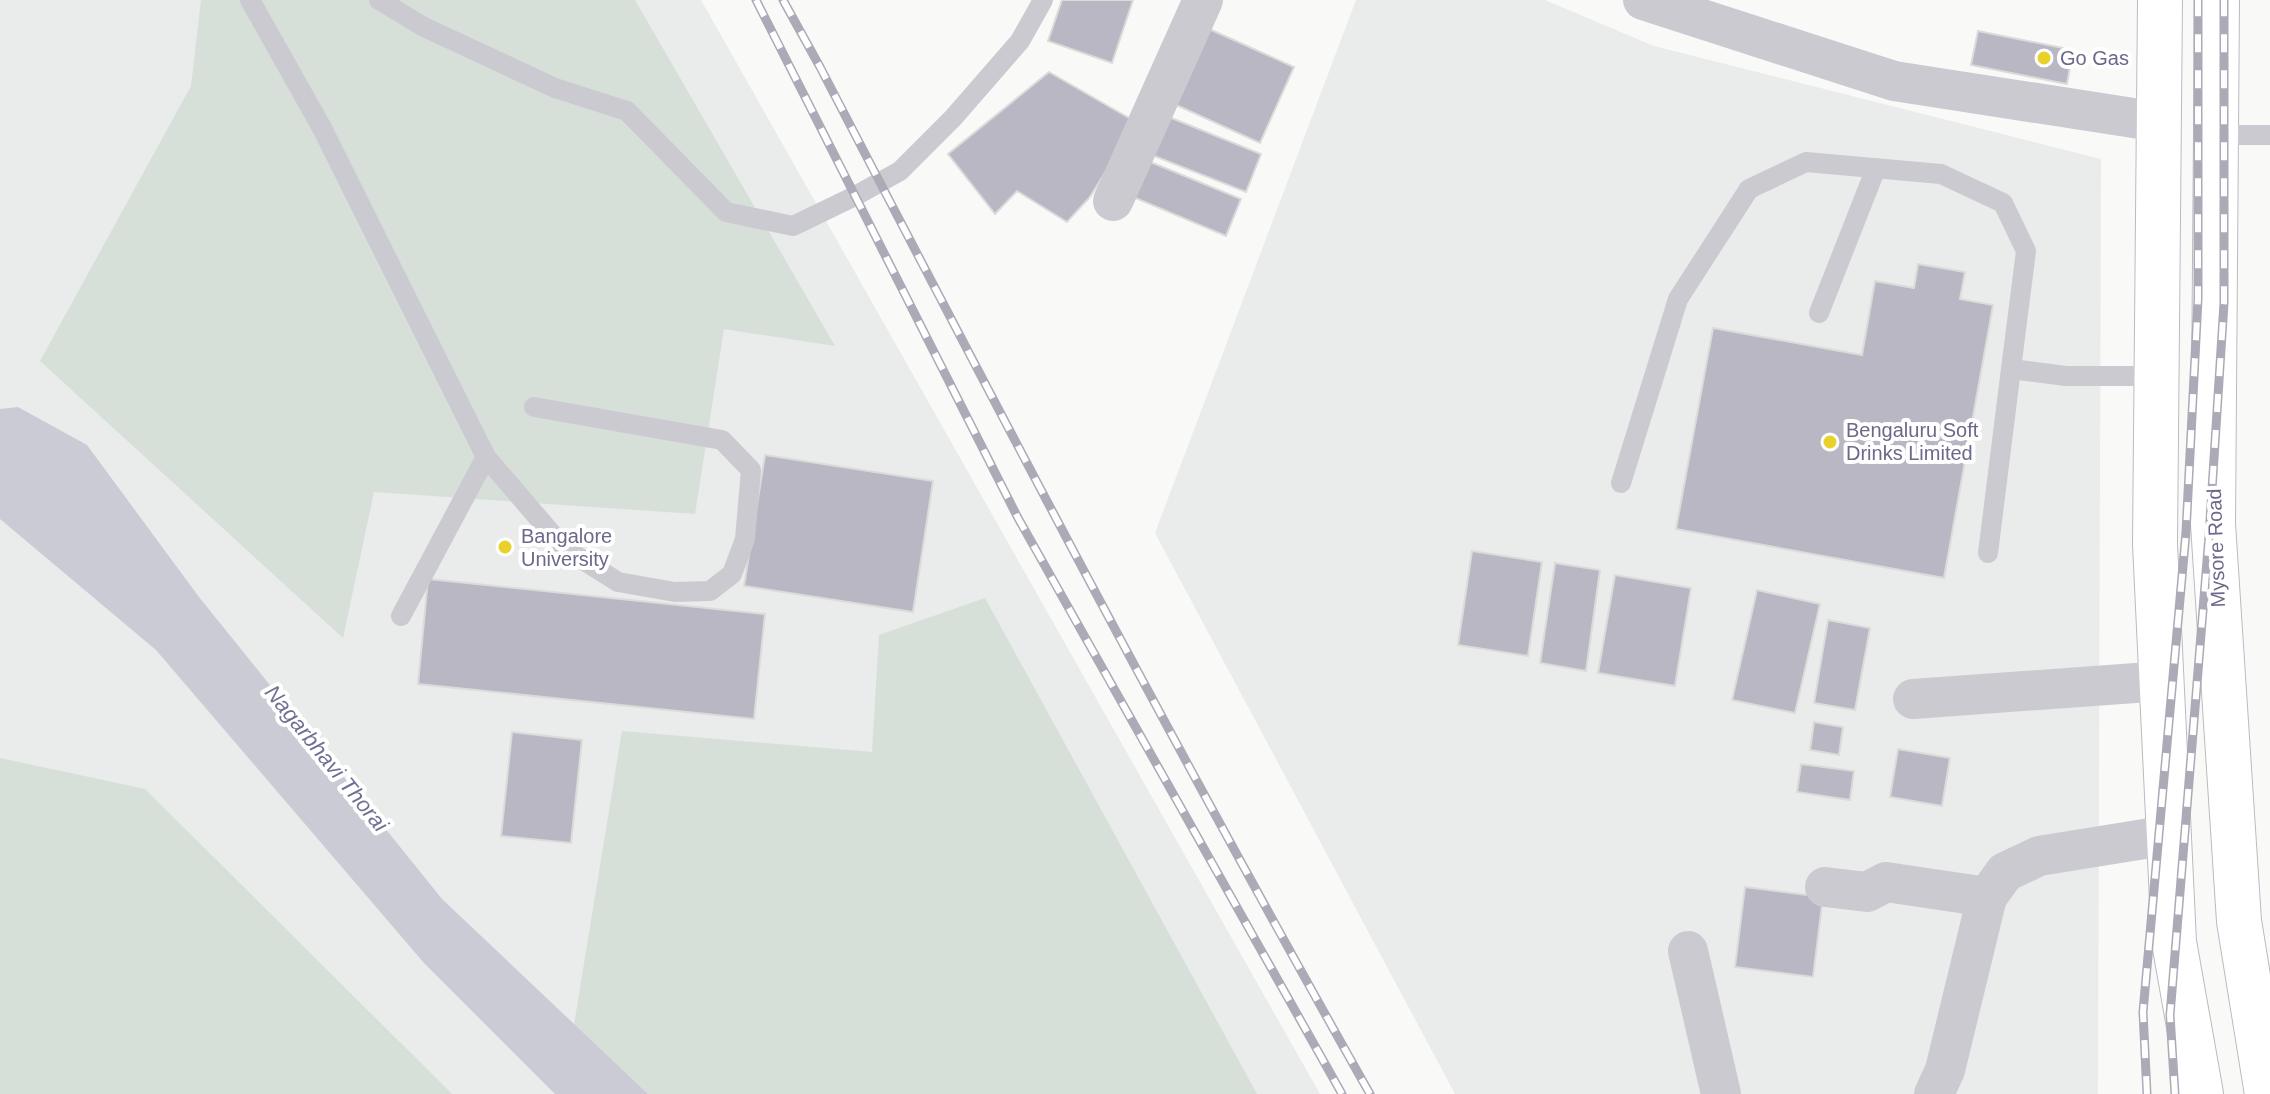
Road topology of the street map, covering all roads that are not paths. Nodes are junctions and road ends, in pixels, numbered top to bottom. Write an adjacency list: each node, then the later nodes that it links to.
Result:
1 (250, 0): 17 (lane)
2 (379, 0): 3 (lane)
3 (1043, 0)
4 (1203, 0): 12 (street)
5 (1643, 0): 8 (street)
6 (2160, 0): 8 (highway)
7 (2217, 0): 9 (highway, Mysore Road)
8 (2159, 122): 15 (highway)
9 (2216, 135): 10 (lane); 30 (highway, Mysore Road)
10 (2270, 135)
11 (1876, 168): 13 (lane); 14 (lane); 18 (lane)
12 (1113, 201)
13 (1819, 313)
14 (2011, 369): 15 (lane); 19 (lane)
15 (2157, 376): 21 (highway)
16 (534, 407): 17 (lane)
17 (486, 457): 20 (lane)
18 (1621, 483)
19 (1988, 553)
20 (401, 616)
21 (2163, 681): 22 (street); 23 (highway)
22 (1913, 699)
23 (2169, 835): 25 (street); 29 (highway)
24 (1825, 887): 25 (street)
25 (1987, 897): 28 (street)
26 (1688, 951): 27 (street)
27 (1721, 1094)
28 (1934, 1094)
29 (2201, 1094)
30 (2267, 1094)

